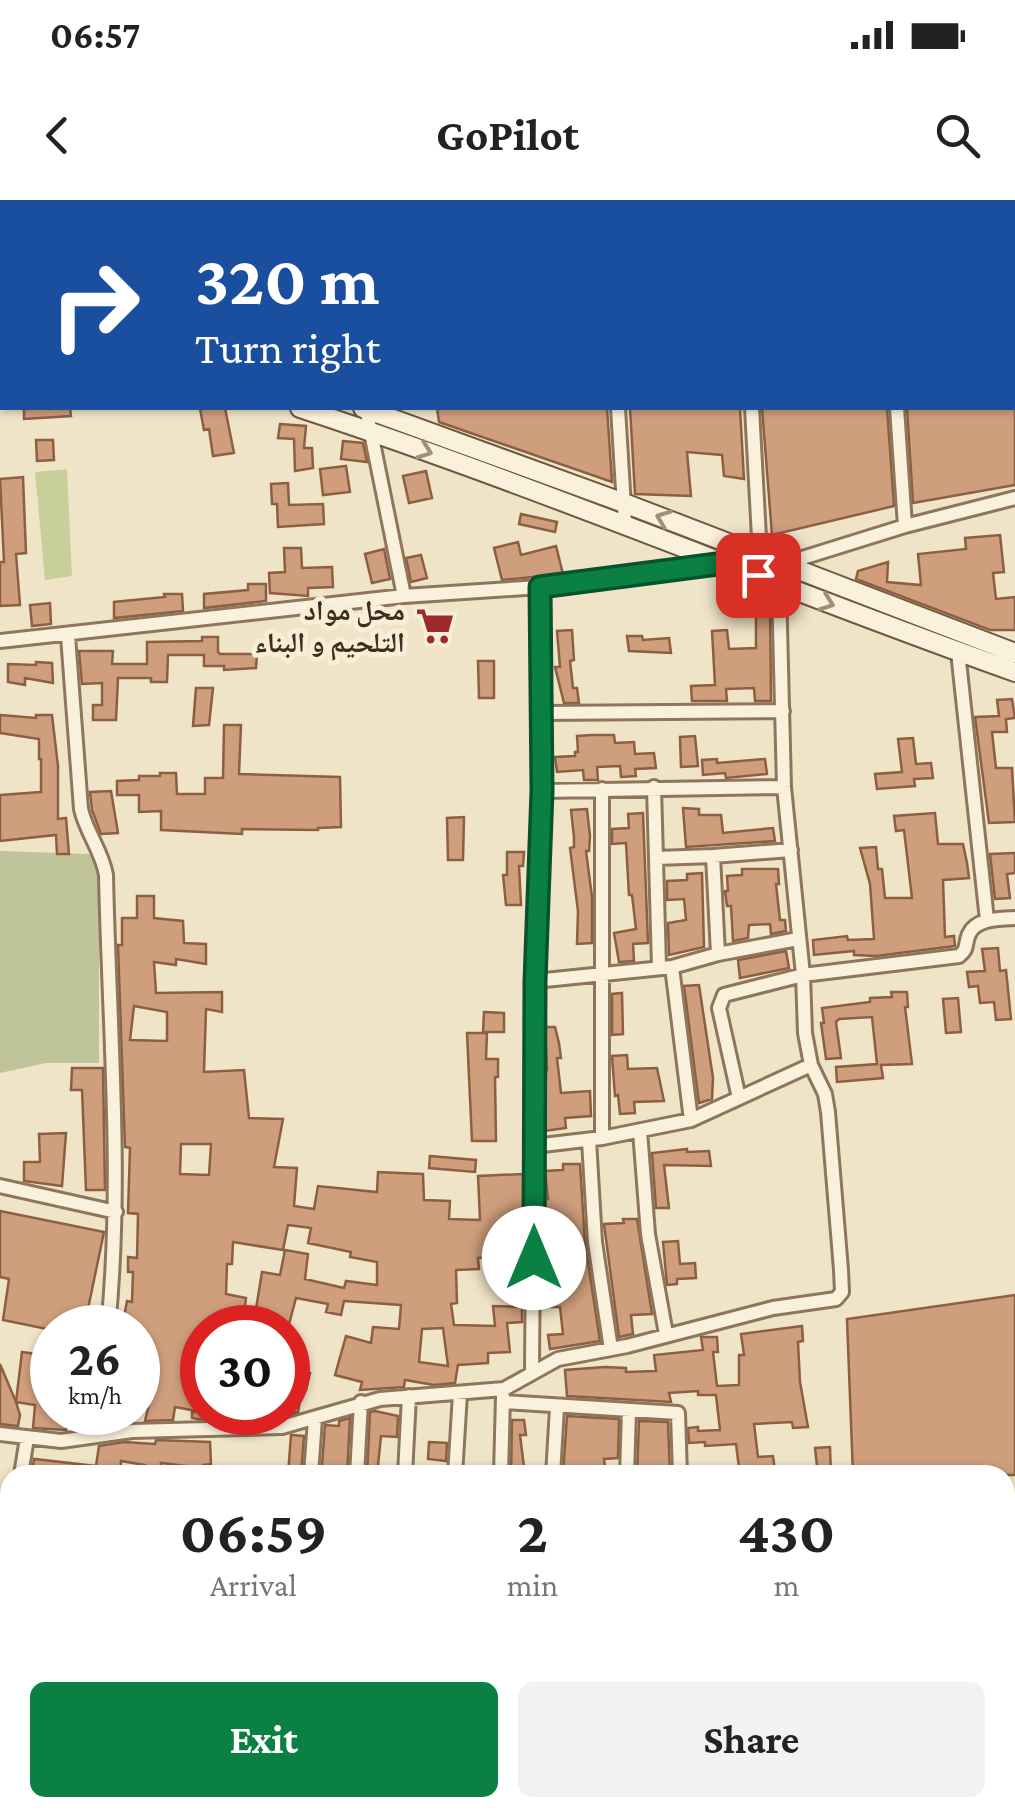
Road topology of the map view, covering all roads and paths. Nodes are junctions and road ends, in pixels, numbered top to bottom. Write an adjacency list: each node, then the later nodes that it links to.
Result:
1 (306, 410): 7 (street)
2 (366, 410): 7 (street)
3 (370, 410): 9 (street)
4 (618, 410): 9 (street)
5 (752, 410): 12 (street)
6 (897, 410): 11 (street)
7 (372, 431): 10 (street, one-way to 10); 17 (street)
8 (1015, 498): 11 (street)
9 (624, 503): 10 (street); 12 (street, one-way to 9)
10 (625, 523): 13 (street)
11 (904, 526): 14 (street)
12 (760, 556): 14 (street); 15 (street)
13 (725, 563): 15 (street); 16 (street)
14 (783, 564): 21 (street)
15 (779, 586): 20 (street, one-way to 20); 23 (street)
16 (540, 587): 17 (street); 24 (street)
17 (404, 596): 18 (street)
18 (68, 636): 19 (street); 47 (street)
19 (0, 641)
20 (958, 652): 22 (street); 33 (street)
21 (1015, 653)
22 (1015, 672)
23 (783, 710): 24 (street); 26 (street)
24 (541, 713): 28 (street)
25 (654, 787): 26 (street); 27 (street); 31 (street)
26 (784, 788): 29 (street)
27 (602, 789): 28 (street); 37 (street)
28 (542, 791): 39 (street)
29 (791, 850): 30 (street); 34 (street)
30 (713, 856): 31 (street); 35 (street)
31 (656, 858): 36 (street)
32 (1015, 918): 33 (street)
33 (987, 920): 38 (street)
34 (798, 939): 35 (street); 38 (street)
35 (718, 954): 36 (street)
36 (666, 967): 37 (street); 42 (street)
37 (600, 974): 39 (street); 44 (street)
38 (804, 975): 40 (street); 41 (street)
39 (535, 981): 45 (street)
40 (811, 1065): 41 (street); 49 (street)
41 (739, 1098): 42 (street)
42 (691, 1120): 43 (street)
43 (640, 1132): 44 (street); 49 (street)
44 (596, 1139): 45 (street); 50 (street)
45 (534, 1146): 51 (street)
46 (0, 1186): 47 (street)
47 (116, 1212): 48 (street)
48 (111, 1305)
49 (666, 1334): 50 (street)
50 (611, 1349): 51 (street)
51 (532, 1371): 53 (street)
52 (460, 1394): 53 (street); 54 (street); 67 (street)
53 (504, 1395): 56 (street); 68 (street)
54 (408, 1396): 55 (street); 66 (street)
55 (361, 1402): 58 (street); 65 (street)
56 (557, 1408): 57 (street); 69 (street)
57 (629, 1410): 70 (street); 71 (street)
58 (315, 1419): 59 (street); 64 (street)
59 (160, 1432)
60 (0, 1434): 62 (street)
61 (93, 1435): 62 (street)
62 (27, 1438): 63 (street)
63 (23, 1465)
64 (311, 1465)
65 (358, 1465)
66 (405, 1465)
67 (455, 1465)
68 (501, 1465)
69 (554, 1465)
70 (627, 1465)
71 (680, 1465)

